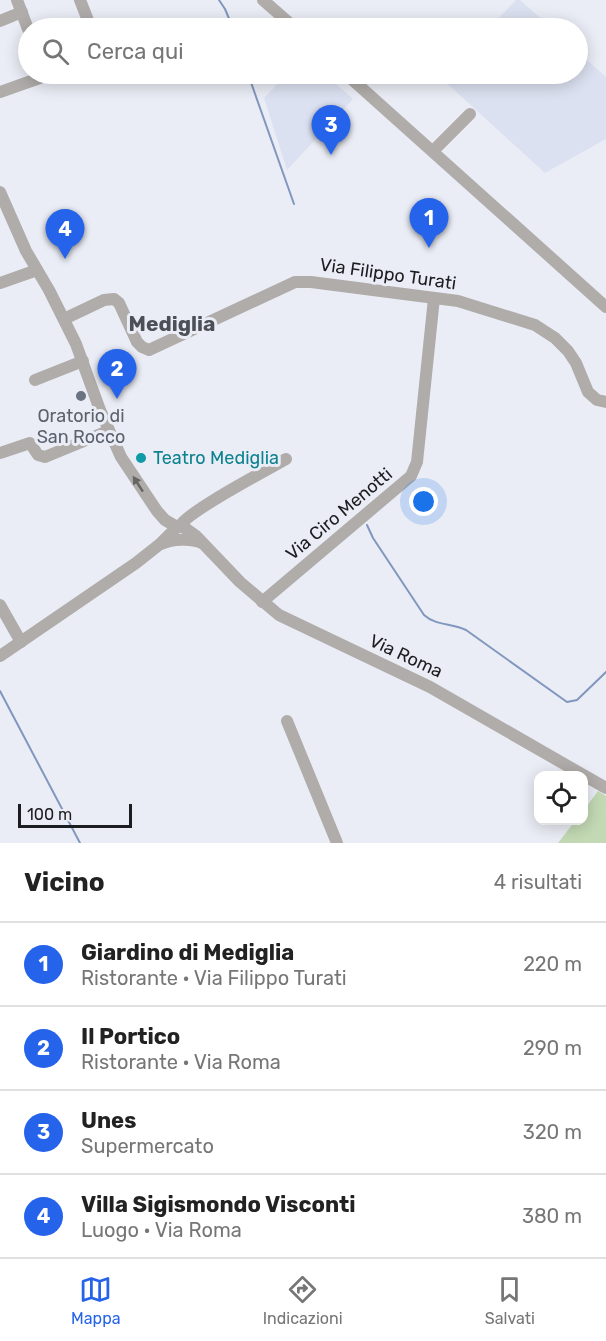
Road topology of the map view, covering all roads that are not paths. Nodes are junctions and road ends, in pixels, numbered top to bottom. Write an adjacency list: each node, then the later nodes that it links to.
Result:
1 (17, 0): 4 (street)
2 (80, 0): 6 (street)
3 (263, 0): 7 (street)
4 (22, 12): 5 (street); 8 (street)
5 (24, 18)
6 (87, 18)
7 (284, 18)
8 (0, 21)
9 (21, 84): 11 (street)
10 (357, 84): 13 (street)
11 (0, 92)
12 (470, 114): 13 (street)
13 (433, 151): 18 (street)
14 (0, 192): 15 (street, Via Roma)
15 (37, 270): 16 (street); 19 (street, Via Roma)
16 (0, 283)
17 (434, 298): 19 (street, Via Filippo Turati); 22 (street, Via Filippo Turati); 27 (street, Via Ciro Menotti)
18 (606, 308)
19 (64, 319): 20 (street, Via Roma)
20 (83, 360): 21 (street); 23 (street, Via Roma)
21 (34, 380)
22 (606, 402)
23 (108, 431): 24 (street); 26 (street, Via Roma, one-way to 23)
24 (0, 453)
25 (286, 459): 26 (street)
26 (179, 532): 27 (street, Via Roma); 29 (street)
27 (262, 602): 32 (street, Via Roma)
28 (0, 605): 29 (street)
29 (21, 642): 30 (street)
30 (0, 656)
31 (286, 721): 33 (street)
32 (606, 788)
33 (337, 843)

